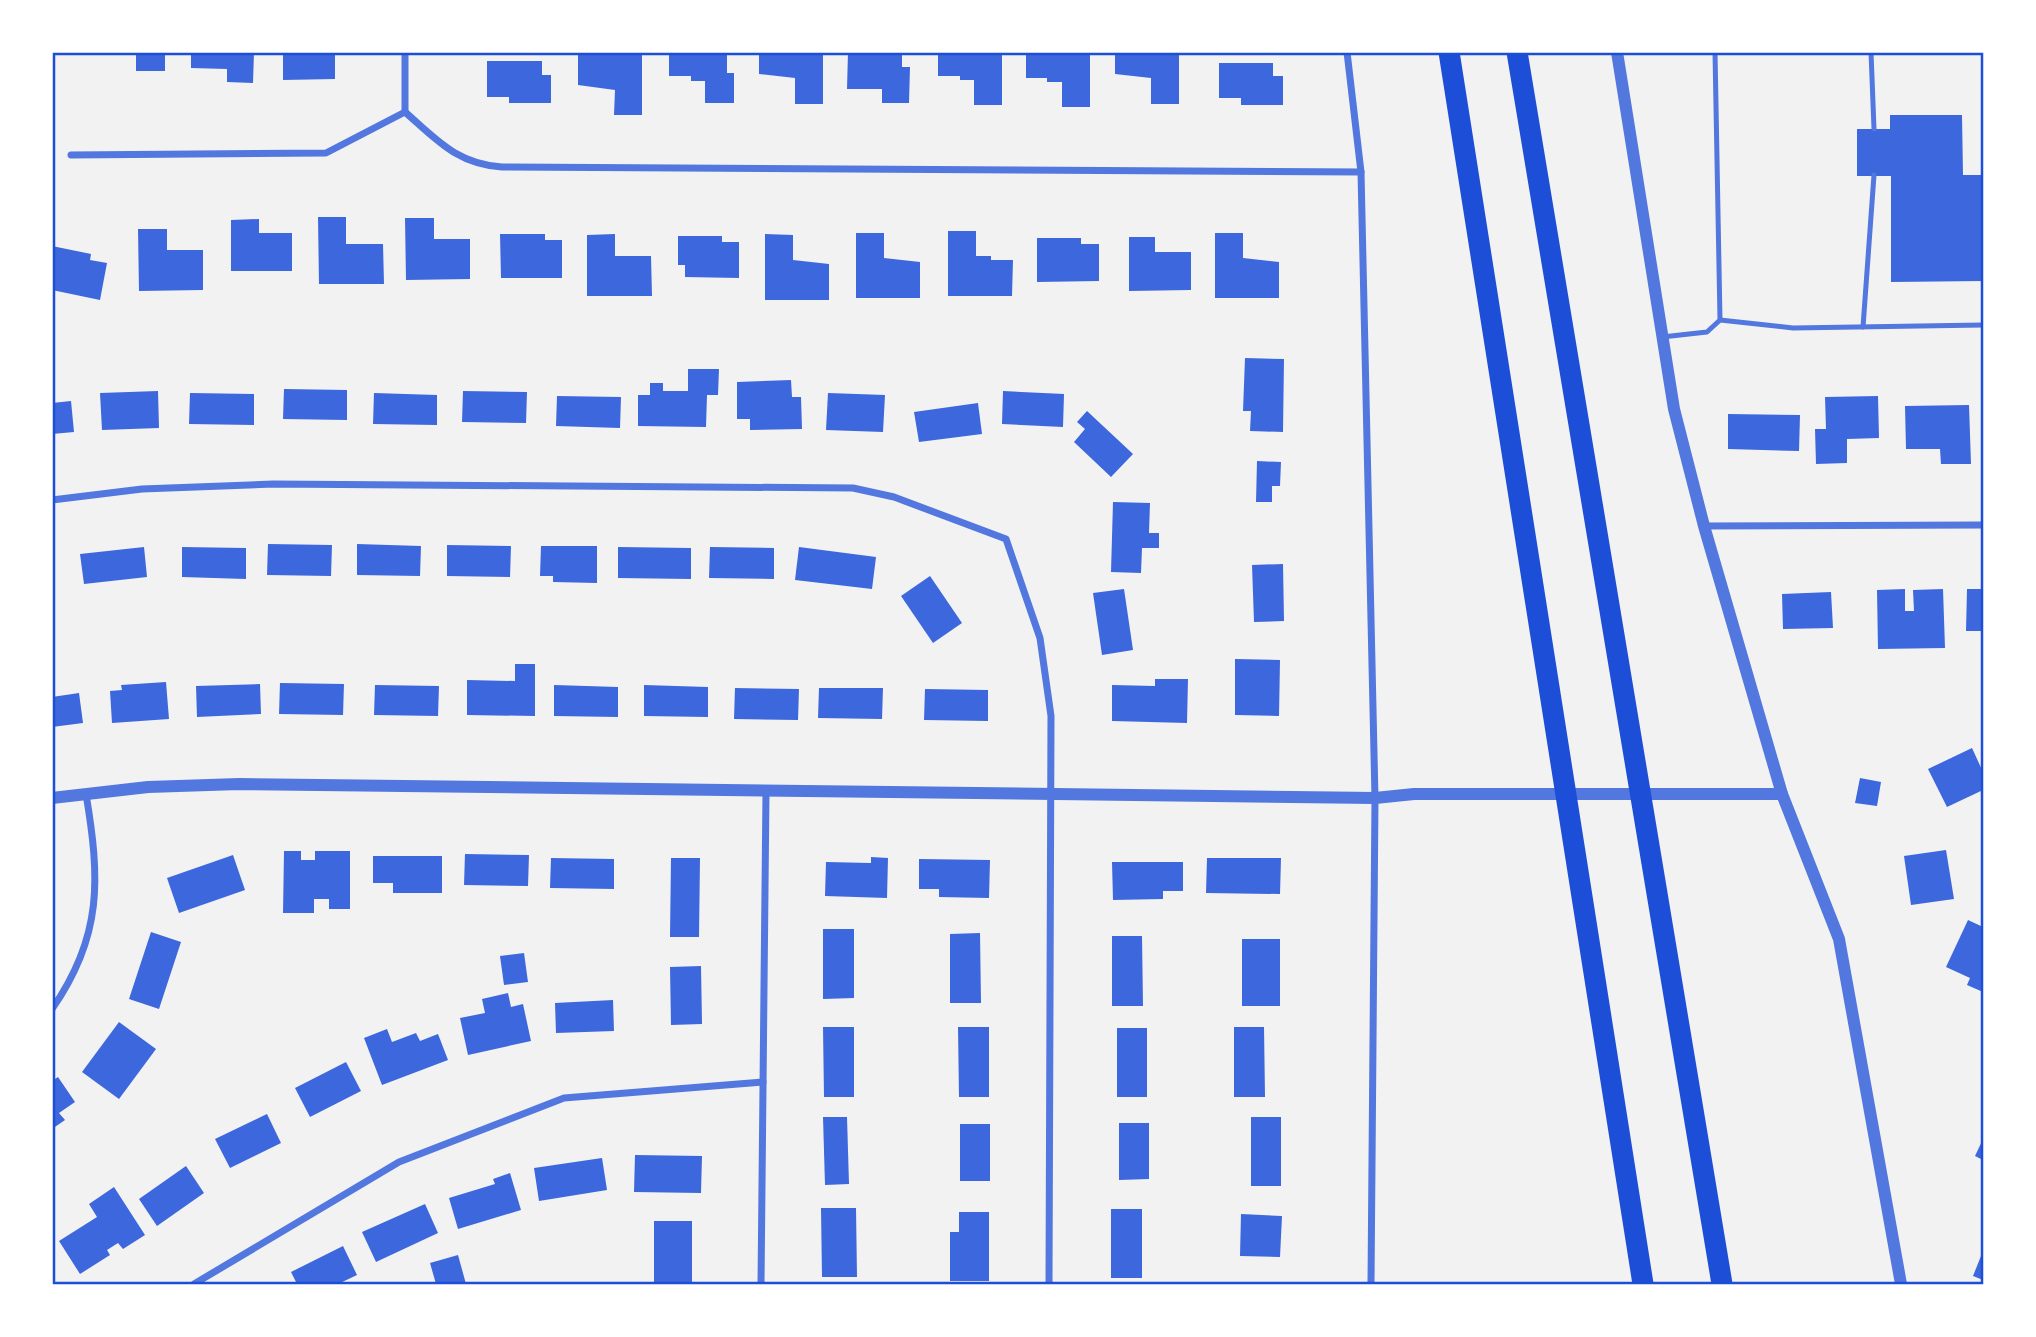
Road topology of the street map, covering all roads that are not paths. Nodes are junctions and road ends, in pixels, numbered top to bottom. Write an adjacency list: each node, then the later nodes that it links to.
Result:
1 (405, 52): 8 (street)
2 (1347, 52): 11 (street)
3 (1449, 52): 32 (highway)
4 (1517, 52): 33 (highway)
5 (1617, 52): 16 (street)
6 (1715, 52): 13 (lane)
7 (1871, 52): 9 (lane)
8 (405, 112): 10 (street); 11 (street)
9 (1874, 129)
10 (71, 155)
11 (1361, 172): 25 (street)
12 (1874, 175): 15 (lane)
13 (1720, 320): 15 (lane); 16 (lane)
14 (1983, 325): 15 (lane)
15 (1863, 327)
16 (1662, 337): 19 (street)
17 (52, 500): 23 (street)
18 (1983, 525): 19 (street)
19 (1704, 526): 22 (street)
20 (766, 791): 21 (street); 23 (street); 27 (street)
21 (86, 794): 24 (street); 26 (street)
22 (1782, 794): 25 (street); 34 (street)
23 (1051, 795): 25 (street); 30 (street)
24 (52, 798)
25 (1376, 798): 31 (street)
26 (52, 1009)
27 (763, 1082): 28 (street); 29 (street)
28 (194, 1284)
29 (761, 1284)
30 (1049, 1284)
31 (1371, 1284)
32 (1643, 1284)
33 (1722, 1284)
34 (1901, 1284)

